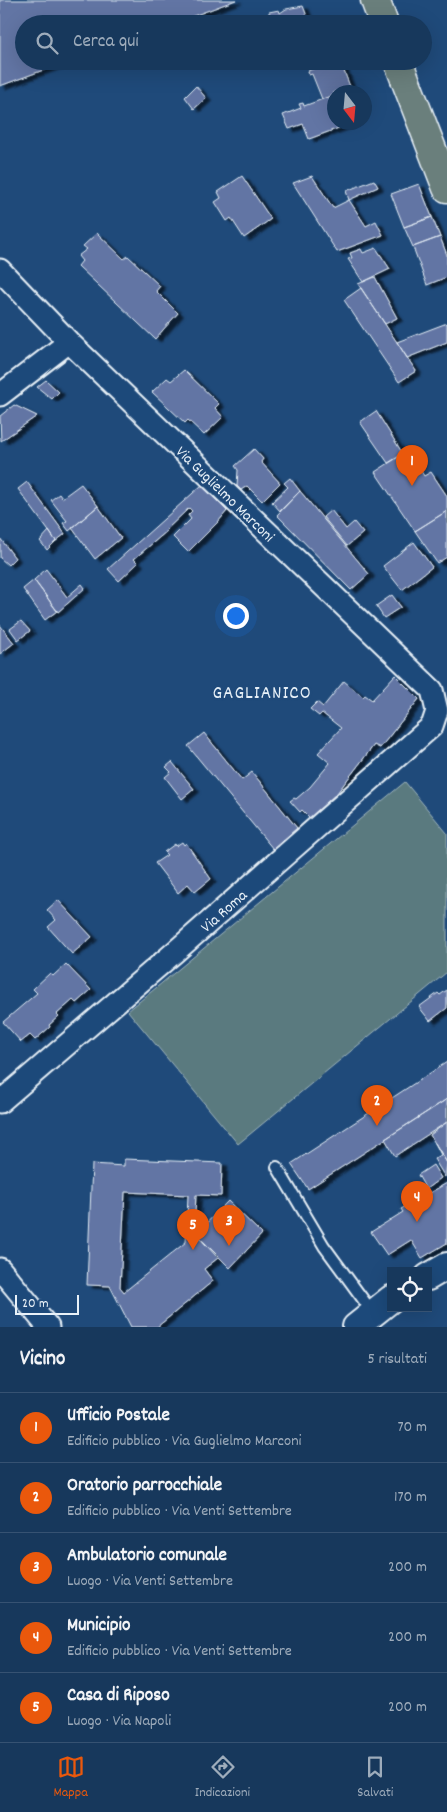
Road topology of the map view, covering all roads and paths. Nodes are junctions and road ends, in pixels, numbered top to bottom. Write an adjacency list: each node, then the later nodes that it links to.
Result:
1 (375, 0): 2 (main road)
2 (381, 15)
3 (401, 70): 4 (main road)
4 (447, 188)
5 (0, 270): 6 (street, Via Guglielmo Marconi)
6 (70, 342): 7 (street); 8 (street, Via Guglielmo Marconi)
7 (0, 396)
8 (442, 713): 9 (street, Via Roma)
9 (0, 1102)
10 (277, 1167): 14 (lane)
11 (447, 1266): 13 (street)
12 (0, 1269): 15 (street)
13 (432, 1275)
14 (373, 1313)
15 (48, 1327)

